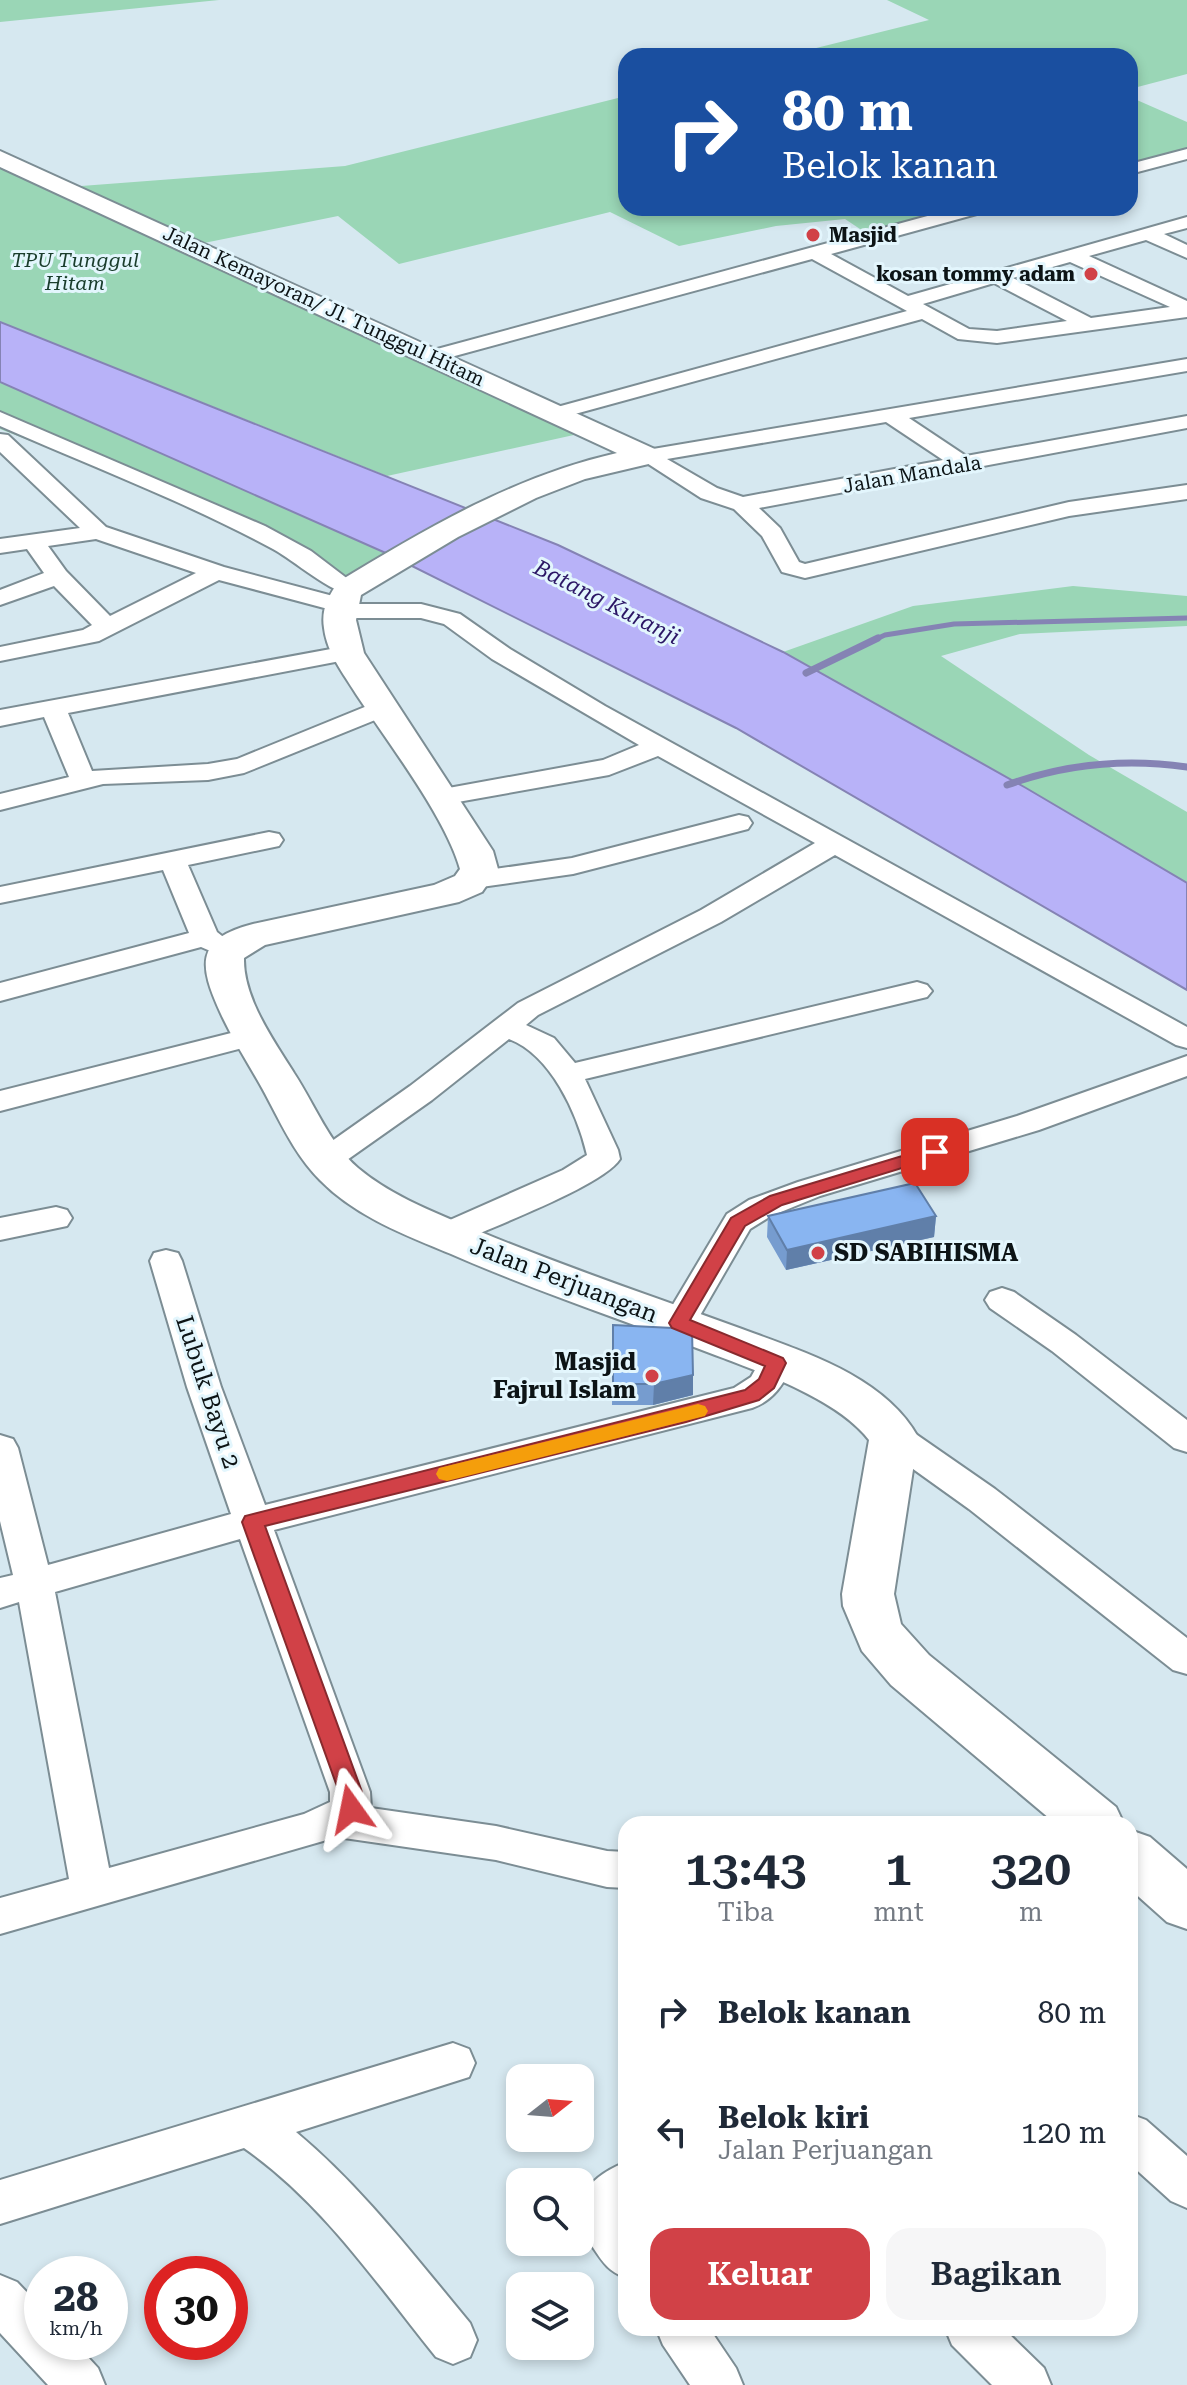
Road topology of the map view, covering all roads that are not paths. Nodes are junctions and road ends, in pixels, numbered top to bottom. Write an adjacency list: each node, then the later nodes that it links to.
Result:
1 (1187, 154): 3 (street)
2 (0, 158): 14 (street, Jalan Kemayoran/ Jl. Tunggul Hitam)
3 (1138, 167)
4 (948, 216): 7 (street)
5 (1187, 222): 6 (street)
6 (1146, 233): 8 (street); 9 (street)
7 (814, 252): 11 (street); 14 (street)
8 (1187, 252)
9 (1071, 255): 10 (street); 12 (street)
10 (995, 276): 11 (street); 13 (street)
11 (913, 308): 13 (street); 16 (street)
12 (1187, 310): 13 (street)
13 (1087, 324)
14 (433, 356): 16 (street, Jalan Kemayoran/ Jl. Tunggul Hitam)
15 (1187, 365): 17 (street)
16 (557, 413): 21 (street, Jalan Kemayoran/ Jl. Tunggul Hitam)
17 (890, 415): 21 (street); 22 (street)
18 (0, 418): 31 (street)
19 (1187, 422): 22 (street, Jalan Mandala)
20 (0, 440): 25 (street)
21 (647, 456): 24 (street); 31 (street)
22 (964, 465): 24 (street, Jalan Mandala)
23 (1187, 492): 24 (street)
24 (742, 504)
25 (98, 532): 26 (street); 28 (street)
26 (34, 542): 27 (street); 29 (street)
27 (0, 546)
28 (216, 572): 31 (street); 32 (street)
29 (58, 576): 30 (street); 32 (street)
30 (0, 598)
31 (343, 602): 33 (street); 38 (street)
32 (108, 628): 34 (street)
33 (347, 653): 35 (street); 36 (street)
34 (0, 654)
35 (53, 708): 37 (street); 39 (street)
36 (381, 709): 39 (street); 40 (street)
37 (0, 718)
38 (660, 746): 40 (street); 44 (street)
39 (83, 780): 41 (street)
40 (441, 797): 46 (street)
41 (0, 802)
42 (739, 823): 46 (street)
43 (269, 840): 45 (street)
44 (833, 844): 51 (street); 53 (street)
45 (172, 858): 47 (street); 48 (street)
46 (474, 880): 48 (street)
47 (0, 895)
48 (219, 955): 50 (street); 52 (street, Jalan Perjuangan)
49 (917, 991): 55 (street)
50 (0, 992)
51 (503, 1027): 55 (street); 57 (street)
52 (251, 1037): 56 (street); 57 (street, Jalan Perjuangan)
53 (1187, 1039)
54 (1187, 1065): 63 (street)
55 (566, 1074): 60 (street)
56 (0, 1101)
57 (326, 1160): 60 (street, Jalan Perjuangan)
58 (56, 1218): 59 (street)
59 (0, 1229)
60 (446, 1235): 63 (street, Jalan Perjuangan)
61 (166, 1261): 68 (street, Lubuk Bayu 2)
62 (1002, 1300): 66 (street)
63 (679, 1323): 64 (street, Jalan Perjuangan)
64 (776, 1363): 65 (street, Jalan Perjuangan); 68 (street)
65 (894, 1437): 70 (street); 71 (street)
66 (1187, 1439)
67 (0, 1448): 69 (street)
68 (252, 1522): 69 (street); 72 (street, Lubuk Bayu 2)
69 (17, 1588): 75 (street)
70 (1187, 1659)
71 (1086, 1816)
72 (337, 1820): 74 (street); 75 (street)
73 (1138, 1861): 76 (street)
74 (618, 1870)
75 (92, 1889): 77 (street)
76 (1187, 1904)
77 (0, 1916)
78 (453, 2063): 79 (street)
79 (249, 2126): 83 (street); 88 (street)
80 (1138, 2142): 81 (street)
81 (1187, 2186)
82 (618, 2188): 84 (street)
83 (0, 2202)
84 (618, 2244)
85 (0, 2298): 89 (street)
86 (685, 2336): 90 (street)
87 (977, 2336): 91 (street)
88 (453, 2340)
89 (81, 2385)
90 (719, 2385)
91 (1027, 2385)

